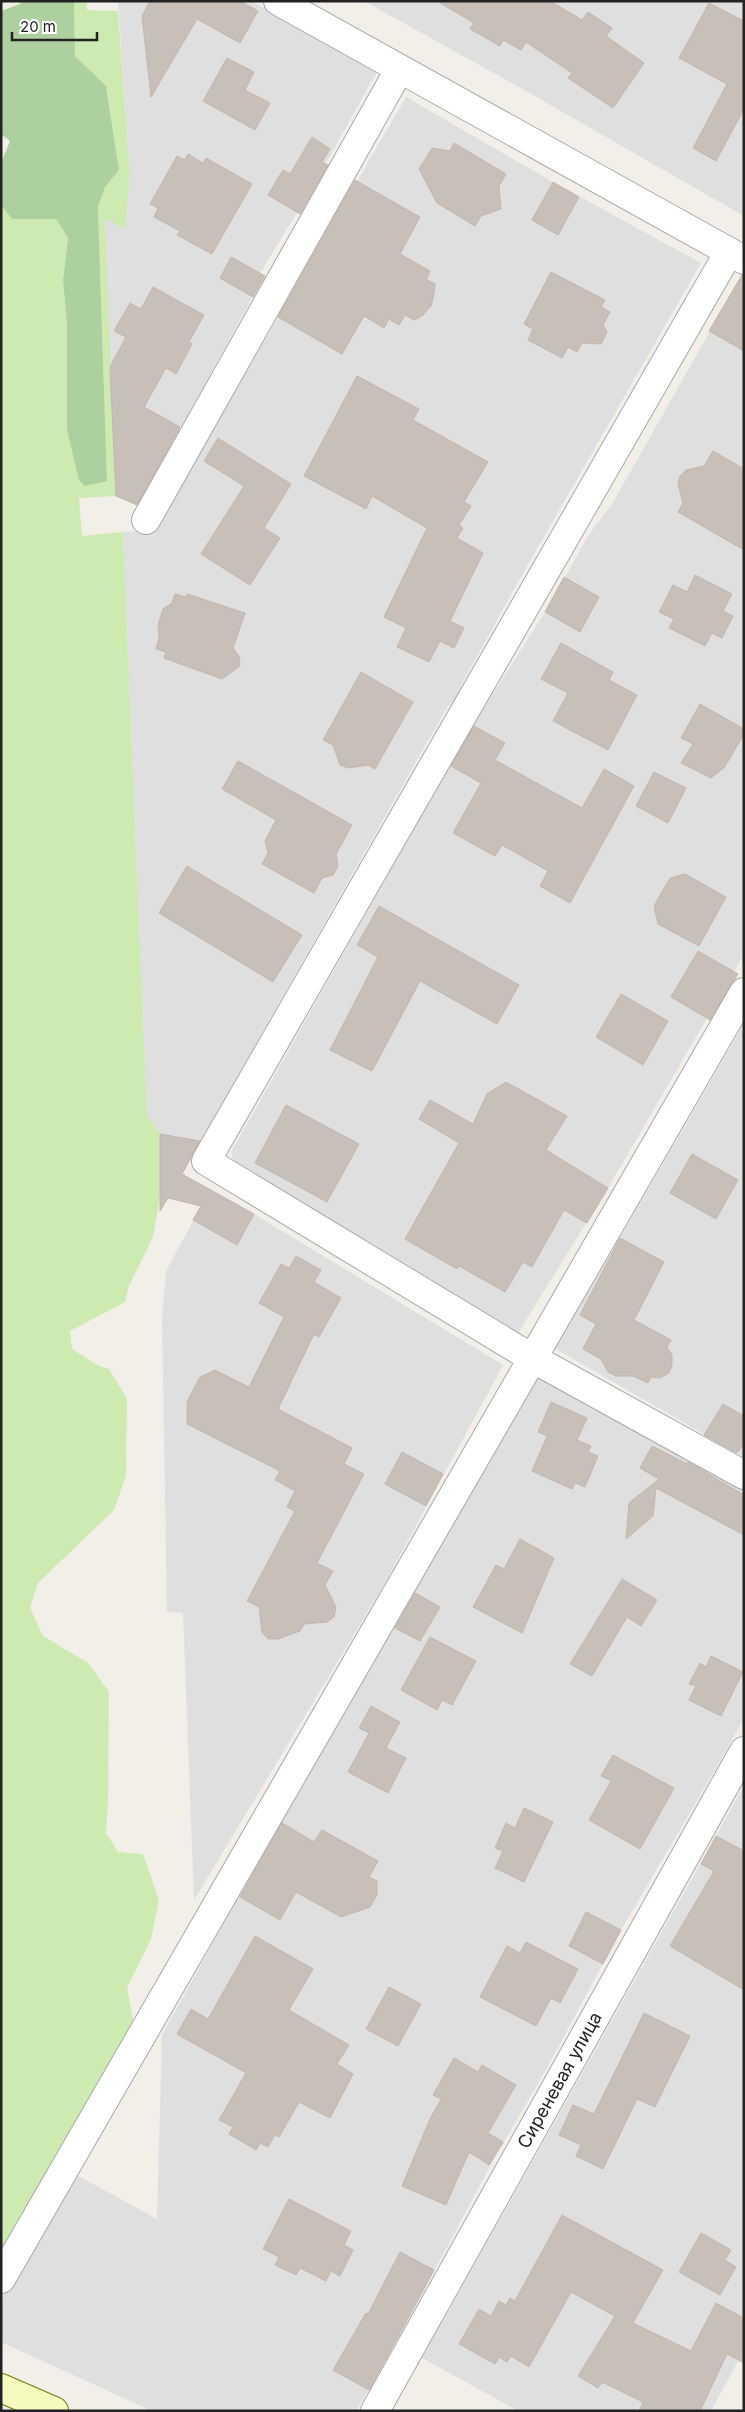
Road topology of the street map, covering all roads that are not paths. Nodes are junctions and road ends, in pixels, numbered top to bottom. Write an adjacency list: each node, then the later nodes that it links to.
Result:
1 (278, 1): 2 (street)
2 (399, 70): 3 (street); 4 (street)
3 (736, 256): 6 (street)
4 (146, 520)
5 (744, 992): 6 (street)
6 (532, 1358): 7 (street); 9 (street)
7 (744, 1475)
8 (744, 1751): 12 (street, Сиреневая улица)
9 (1, 2279)
10 (13, 2394): 11 (street)
11 (54, 2411)
12 (375, 2411)

